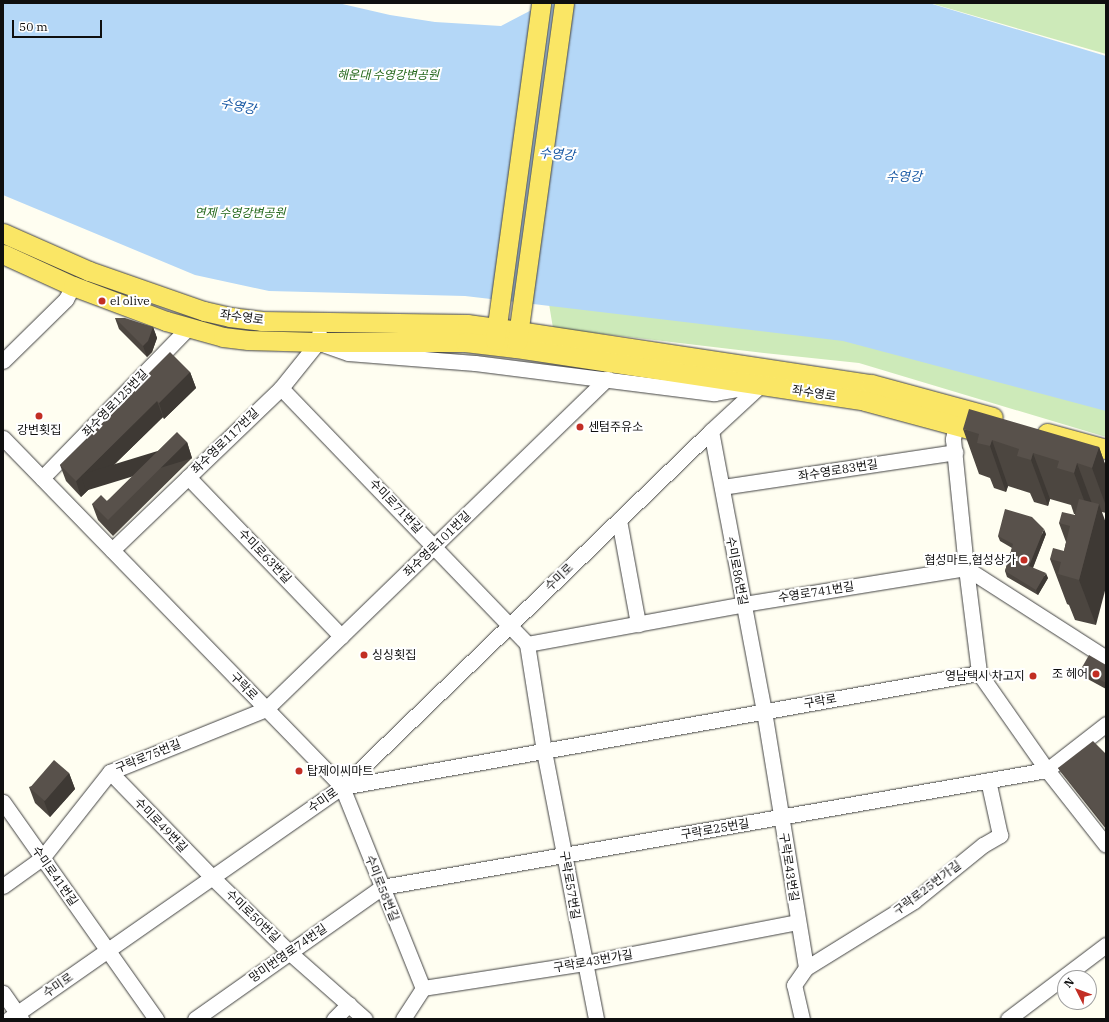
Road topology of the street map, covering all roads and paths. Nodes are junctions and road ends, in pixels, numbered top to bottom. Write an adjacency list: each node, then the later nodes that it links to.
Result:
1 (541, 3): 8 (main road)
2 (564, 3): 9 (main road)
3 (3, 233): 6 (main road, 좌수영로)
4 (3, 254): 5 (main road, 좌수영로)
5 (74, 286): 7 (main road, 좌수영로); 11 (street)
6 (320, 321): 8 (main road, 좌수영로); 10 (street)
7 (188, 328): 10 (main road, 좌수영로); 25 (street, 좌수영로125번길)
8 (495, 336): 9 (main road, 좌수영로); 10 (main road, 좌수영로)
9 (518, 339): 12 (main road, 좌수영로); 14 (main road, 좌수영로)
10 (318, 342): 13 (street); 15 (street, 좌수영로117번길)
11 (3, 361)
12 (776, 370): 14 (street, 수미로); 16 (main road, 좌수영로)
13 (607, 379): 14 (street); 28 (street, 좌수영로101번길)
14 (762, 385): 16 (main road, 좌수영로); 18 (street, 수미로)
15 (281, 388): 24 (street, 좌수영로117번길); 28 (street, 수미로71번길)
16 (958, 417): 16 (main road, 좌수영로); 22 (street)
17 (1030, 428): 21 (main road)
18 (711, 431): 26 (street, 수미로86번길); 27 (street, 수미로)
19 (3, 438): 25 (street, 구락로)
20 (1039, 448): 23 (main road)
21 (1106, 449)
22 (955, 452): 26 (street, 좌수영로83번길); 30 (street)
23 (1106, 467)
24 (188, 477): 29 (street, 좌수영로117번길); 34 (street, 수미로63번길)
25 (42, 478): 29 (street, 구락로)
26 (722, 488): 31 (street, 수미로86번길)
27 (619, 520): 32 (street, 수미로); 33 (street)
28 (434, 546): 32 (street, 수미로71번길); 34 (street, 좌수영로101번길)
29 (112, 550): 38 (street, 구락로)
30 (966, 568): 31 (street, 수영로741번길); 36 (street); 37 (street)
31 (744, 604): 33 (street, 수영로741번길); 39 (street, 수미로86번길)
32 (510, 624): 35 (street); 45 (street, 수미로)
33 (638, 624): 35 (street, 수영로741번길)
34 (341, 636): 38 (street, 좌수영로101번길)
35 (527, 644): 41 (street)
36 (1106, 658)
37 (979, 673): 39 (street, 구락로); 42 (street)
38 (266, 709): 43 (street, 구락로75번길); 45 (street, 구락로)
39 (764, 712): 41 (street, 구락로); 47 (street, 구락로43번길)
40 (1106, 724): 42 (street)
41 (544, 751): 45 (street, 구락로); 49 (street, 구락로57번길)
42 (1047, 770): 44 (street, 구락로25번길); 48 (street)
43 (110, 772): 50 (street, 구락로75번길); 51 (street, 수미로49번길)
44 (988, 780): 47 (street, 구락로25번길); 59 (street, 구락로25번가길)
45 (342, 787): 51 (street, 수미로); 53 (street, 수미로58번길)
46 (3, 802): 50 (street, 수미로41번길)
47 (781, 817): 49 (street, 구락로25번길); 54 (street, 구락로43번길)
48 (1106, 845)
49 (565, 855): 53 (street, 구락로25번길); 58 (street, 구락로57번길)
50 (42, 858): 52 (street, 구락로75번길); 56 (street, 수미로41번길)
51 (212, 877): 56 (street, 수미로); 57 (street, 수미로50번길)
52 (3, 886)
53 (382, 887): 57 (street, 망미번영로74번길); 60 (street, 수미로58번길)
54 (798, 922): 58 (street, 구락로43번가길); 59 (street, 구락로43번길)
55 (1106, 945): 71 (street)
56 (108, 950): 63 (street, 수미로); 64 (street, 수미로41번길)
57 (290, 952): 62 (street, 수미로50번길); 65 (street, 망미번영로74번길)
58 (585, 963): 60 (street, 구락로43번가길); 69 (street, 구락로57번길)
59 (806, 968): 70 (street)
60 (423, 988): 68 (street)
61 (3, 993): 63 (street)
62 (349, 1004): 66 (street); 67 (street, 수미로50번길)
63 (16, 1017)
64 (156, 1019)
65 (195, 1019)
66 (334, 1019)
67 (365, 1019)
68 (403, 1019)
69 (596, 1019)
70 (802, 1019)
71 (1008, 1019)

